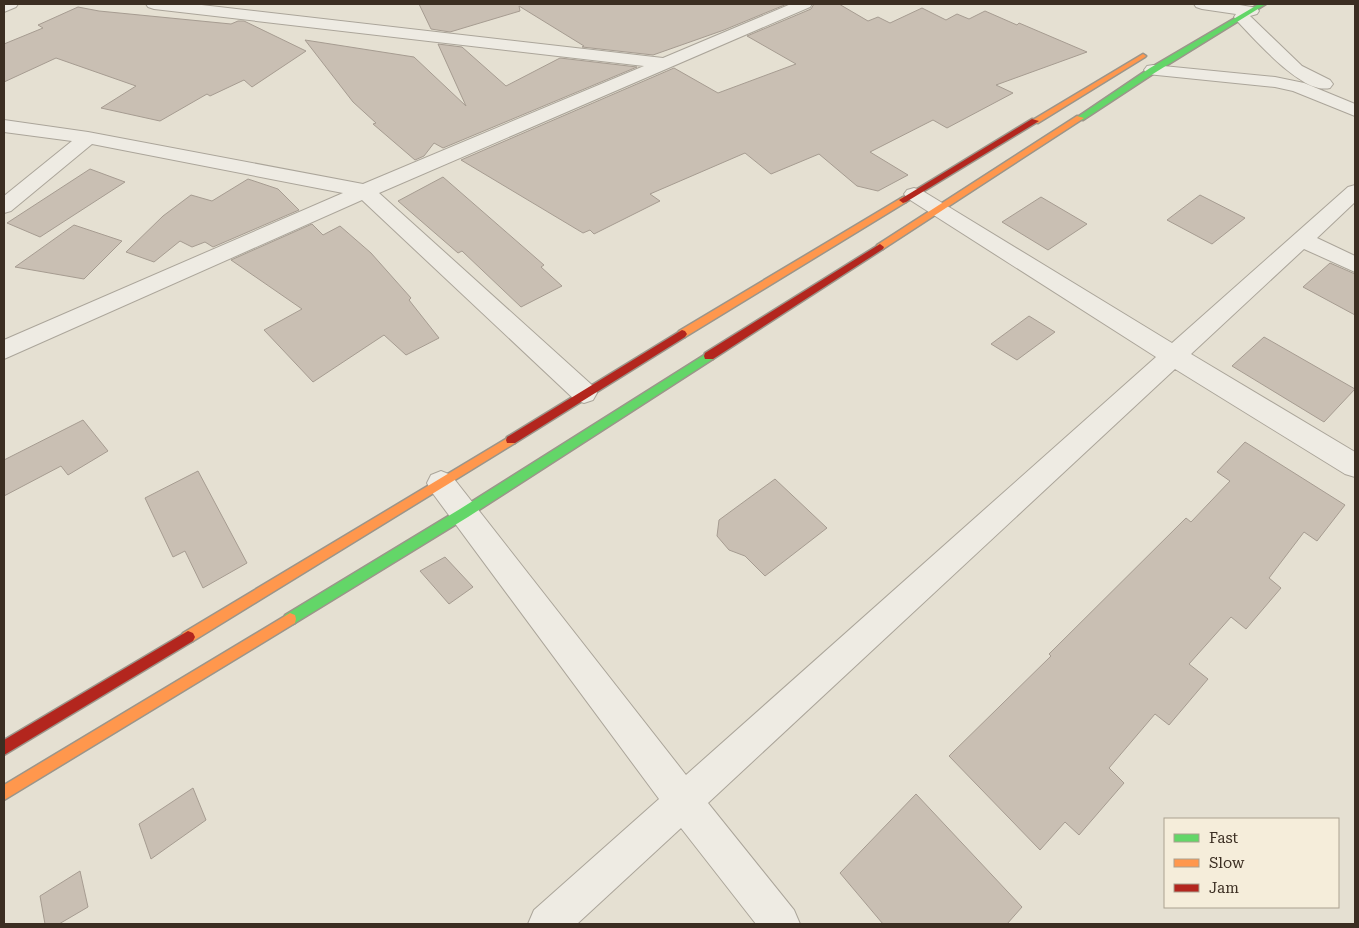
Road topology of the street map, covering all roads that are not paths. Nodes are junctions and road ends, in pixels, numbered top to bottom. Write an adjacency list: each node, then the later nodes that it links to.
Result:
1 (10, 4): 5 (street)
2 (154, 4): 9 (street)
3 (804, 4): 9 (street)
4 (1228, 5): 6 (street); 7 (street)
5 (4, 8)
6 (1205, 10)
7 (1252, 10): 10 (street); 11 (street)
8 (1150, 51): 17 (street)
9 (667, 63): 15 (street)
10 (1153, 70): 12 (street); 19 (street)
11 (1355, 97)
12 (1355, 111)
13 (4, 126): 14 (street)
14 (88, 138): 15 (street); 18 (street)
15 (365, 191): 22 (street); 24 (street)
16 (1355, 191): 20 (street)
17 (914, 194): 19 (street); 24 (street)
18 (4, 206)
19 (939, 209): 23 (street); 27 (street)
20 (1302, 239): 21 (street); 23 (street)
21 (1355, 265)
22 (4, 350)
23 (1174, 356): 25 (street); 30 (street)
24 (584, 393): 26 (street)
25 (1355, 466)
26 (441, 483): 27 (street); 28 (street)
27 (464, 513): 29 (street); 30 (street)
28 (4, 748)
29 (4, 793)
30 (683, 802): 31 (street); 32 (street)
31 (548, 924)
32 (780, 924)

